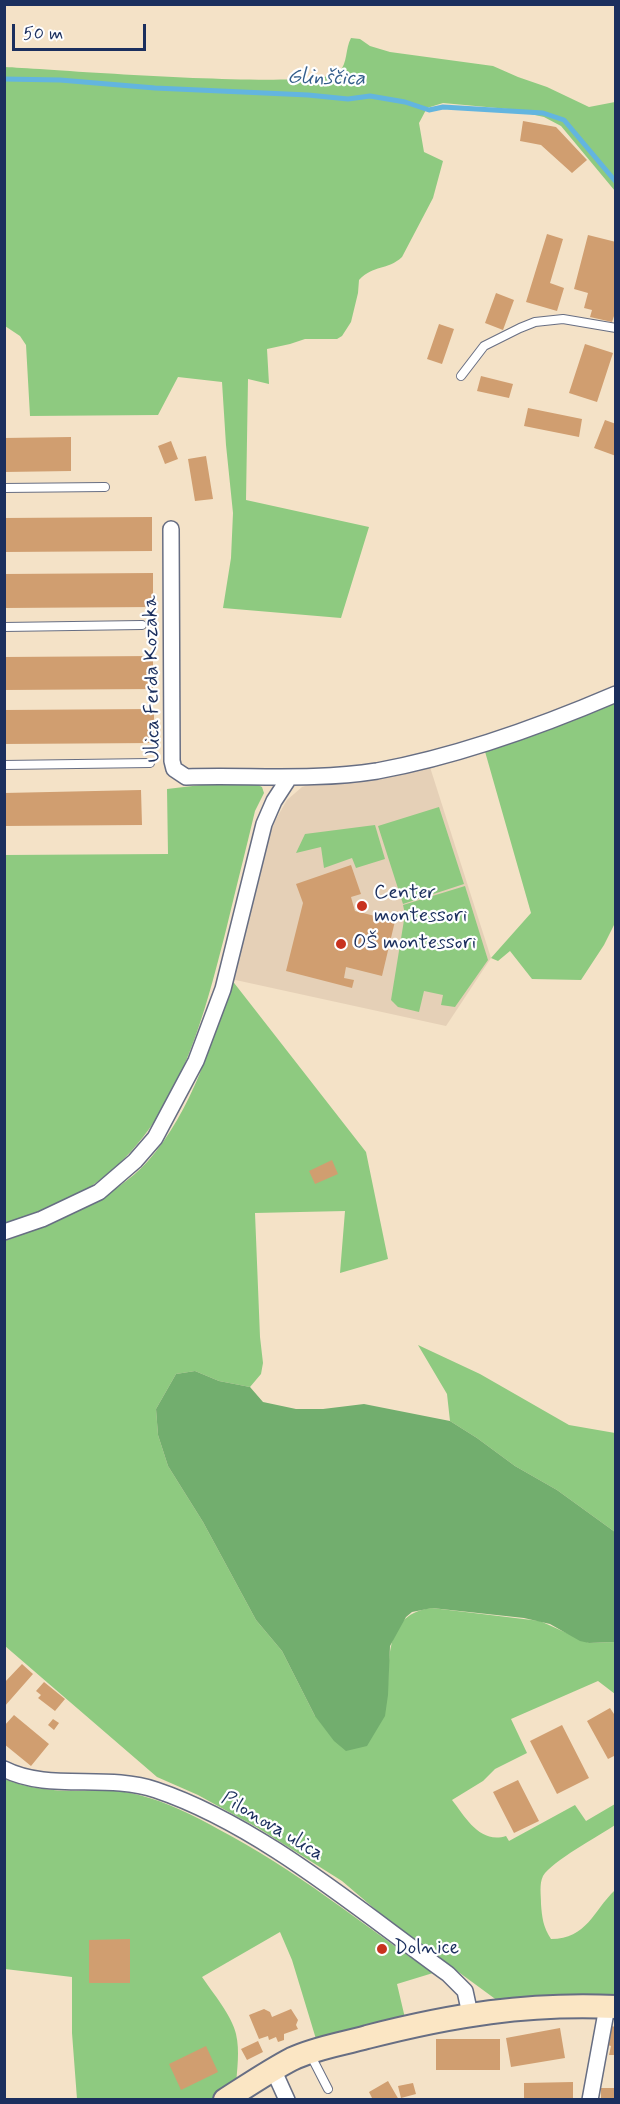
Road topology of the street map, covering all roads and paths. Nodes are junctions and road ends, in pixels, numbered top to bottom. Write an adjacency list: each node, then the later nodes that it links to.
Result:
1 (615, 328): 2 (lane)
2 (461, 376)
3 (105, 487): 4 (lane)
4 (4, 488)
5 (171, 529): 11 (street, Ulica Ferda Kozaka)
6 (142, 625): 7 (lane)
7 (4, 627)
8 (615, 694): 11 (street, Ulica Ferda Kozaka)
9 (150, 763): 10 (lane)
10 (4, 765)
11 (289, 778): 12 (street)
12 (4, 1232)
13 (4, 1769): 15 (street, Pilonova ulica)
14 (611, 2007): 15 (street); 21 (street)
15 (470, 2014): 16 (street)
16 (310, 2052): 17 (street); 18 (lane)
17 (273, 2069): 19 (street); 20 (street)
18 (328, 2089)
19 (225, 2100)
20 (287, 2100)
21 (590, 2100)

